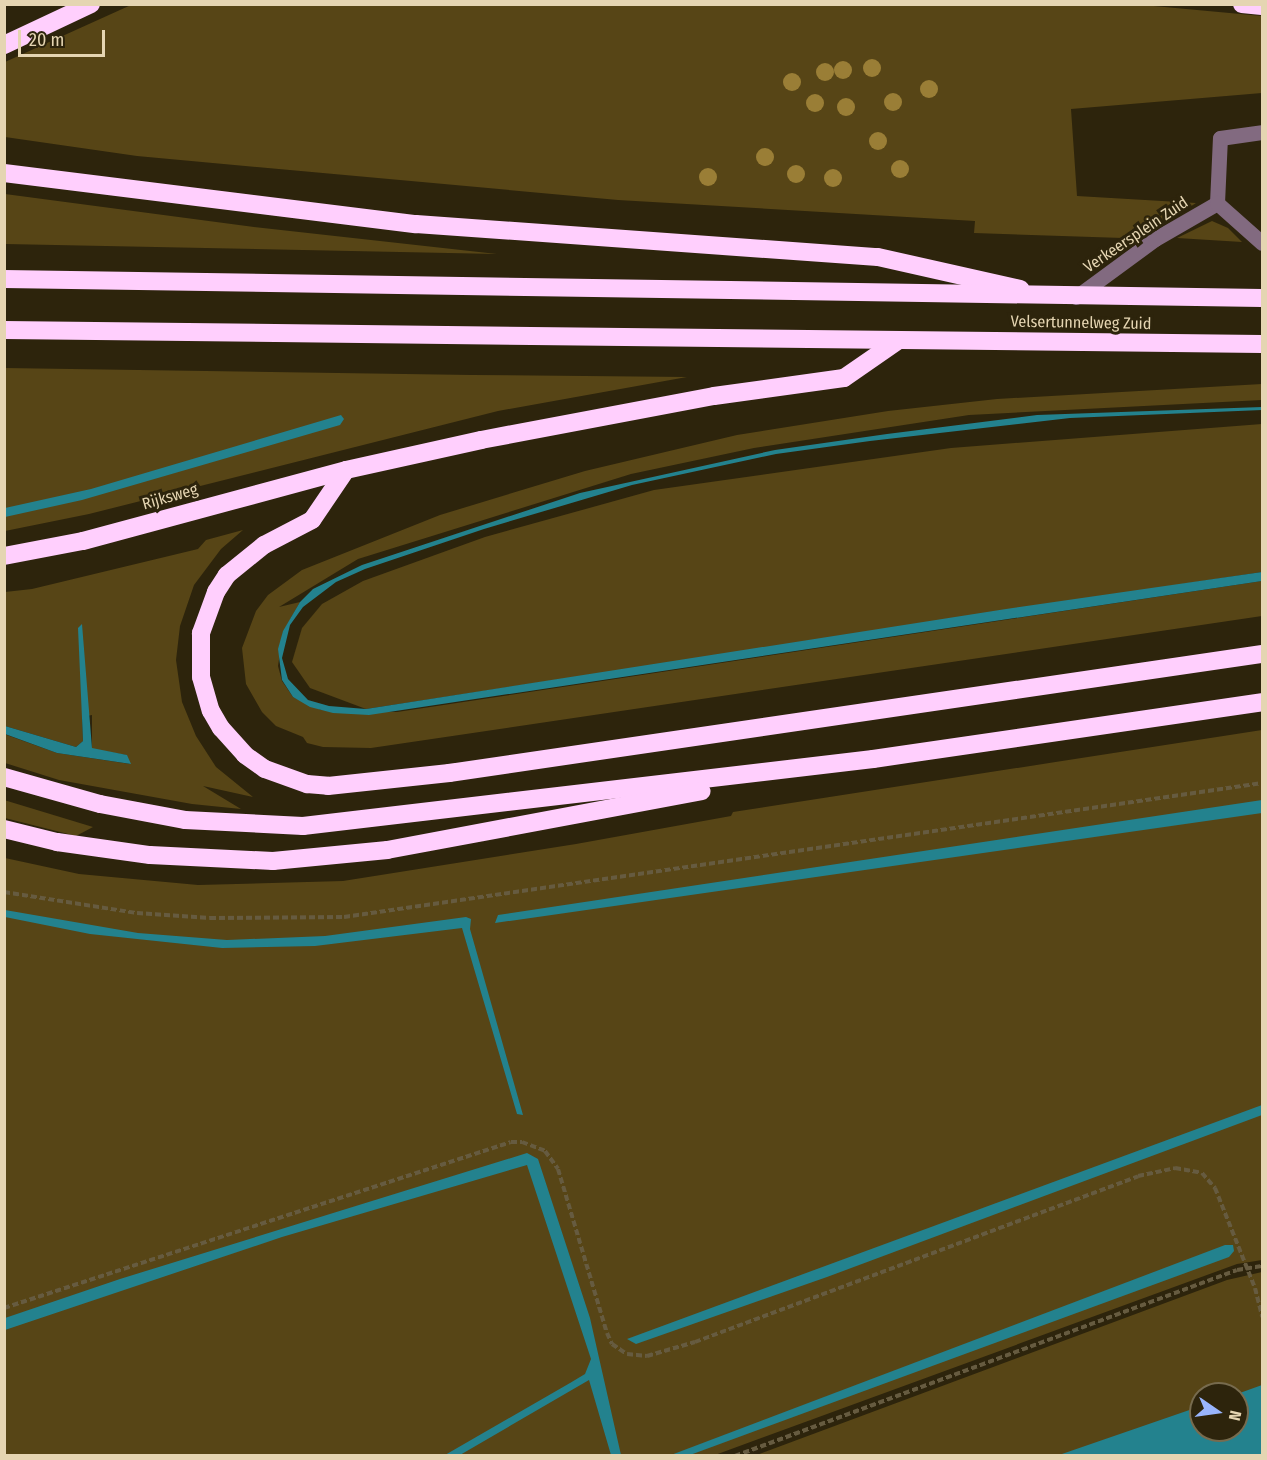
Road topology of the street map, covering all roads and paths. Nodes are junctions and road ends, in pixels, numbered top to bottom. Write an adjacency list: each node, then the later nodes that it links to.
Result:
1 (92, 4): 4 (highway)
2 (1242, 4): 3 (highway)
3 (1263, 6)
4 (4, 45)
5 (1263, 132): 7 (lane)
6 (4, 173): 10 (highway)
7 (1217, 202): 8 (lane); 11 (lane, Verkeersplein Zuid)
8 (1263, 243)
9 (4, 279): 10 (highway)
10 (1057, 297): 11 (highway, Velsertunnelweg Zuid)
11 (1075, 298): 12 (highway, Velsertunnelweg Zuid)
12 (1263, 298)
13 (4, 330): 14 (highway, Velsertunnelweg Zuid)
14 (899, 340): 15 (highway, Velsertunnelweg Zuid); 16 (highway, Rijksweg)
15 (1263, 344)
16 (346, 470): 17 (highway, Rijksweg); 18 (highway)
17 (4, 556)
18 (1263, 654)
19 (1263, 702): 20 (highway)
20 (873, 759): 21 (highway); 23 (highway)
21 (4, 777)
22 (1263, 783): 24 (path)
23 (4, 829)
24 (4, 892)
25 (1263, 1266): 26 (path)
26 (1247, 1267): 27 (path); 28 (path); 29 (path)
27 (4, 1308)
28 (1263, 1317)
29 (735, 1455)

